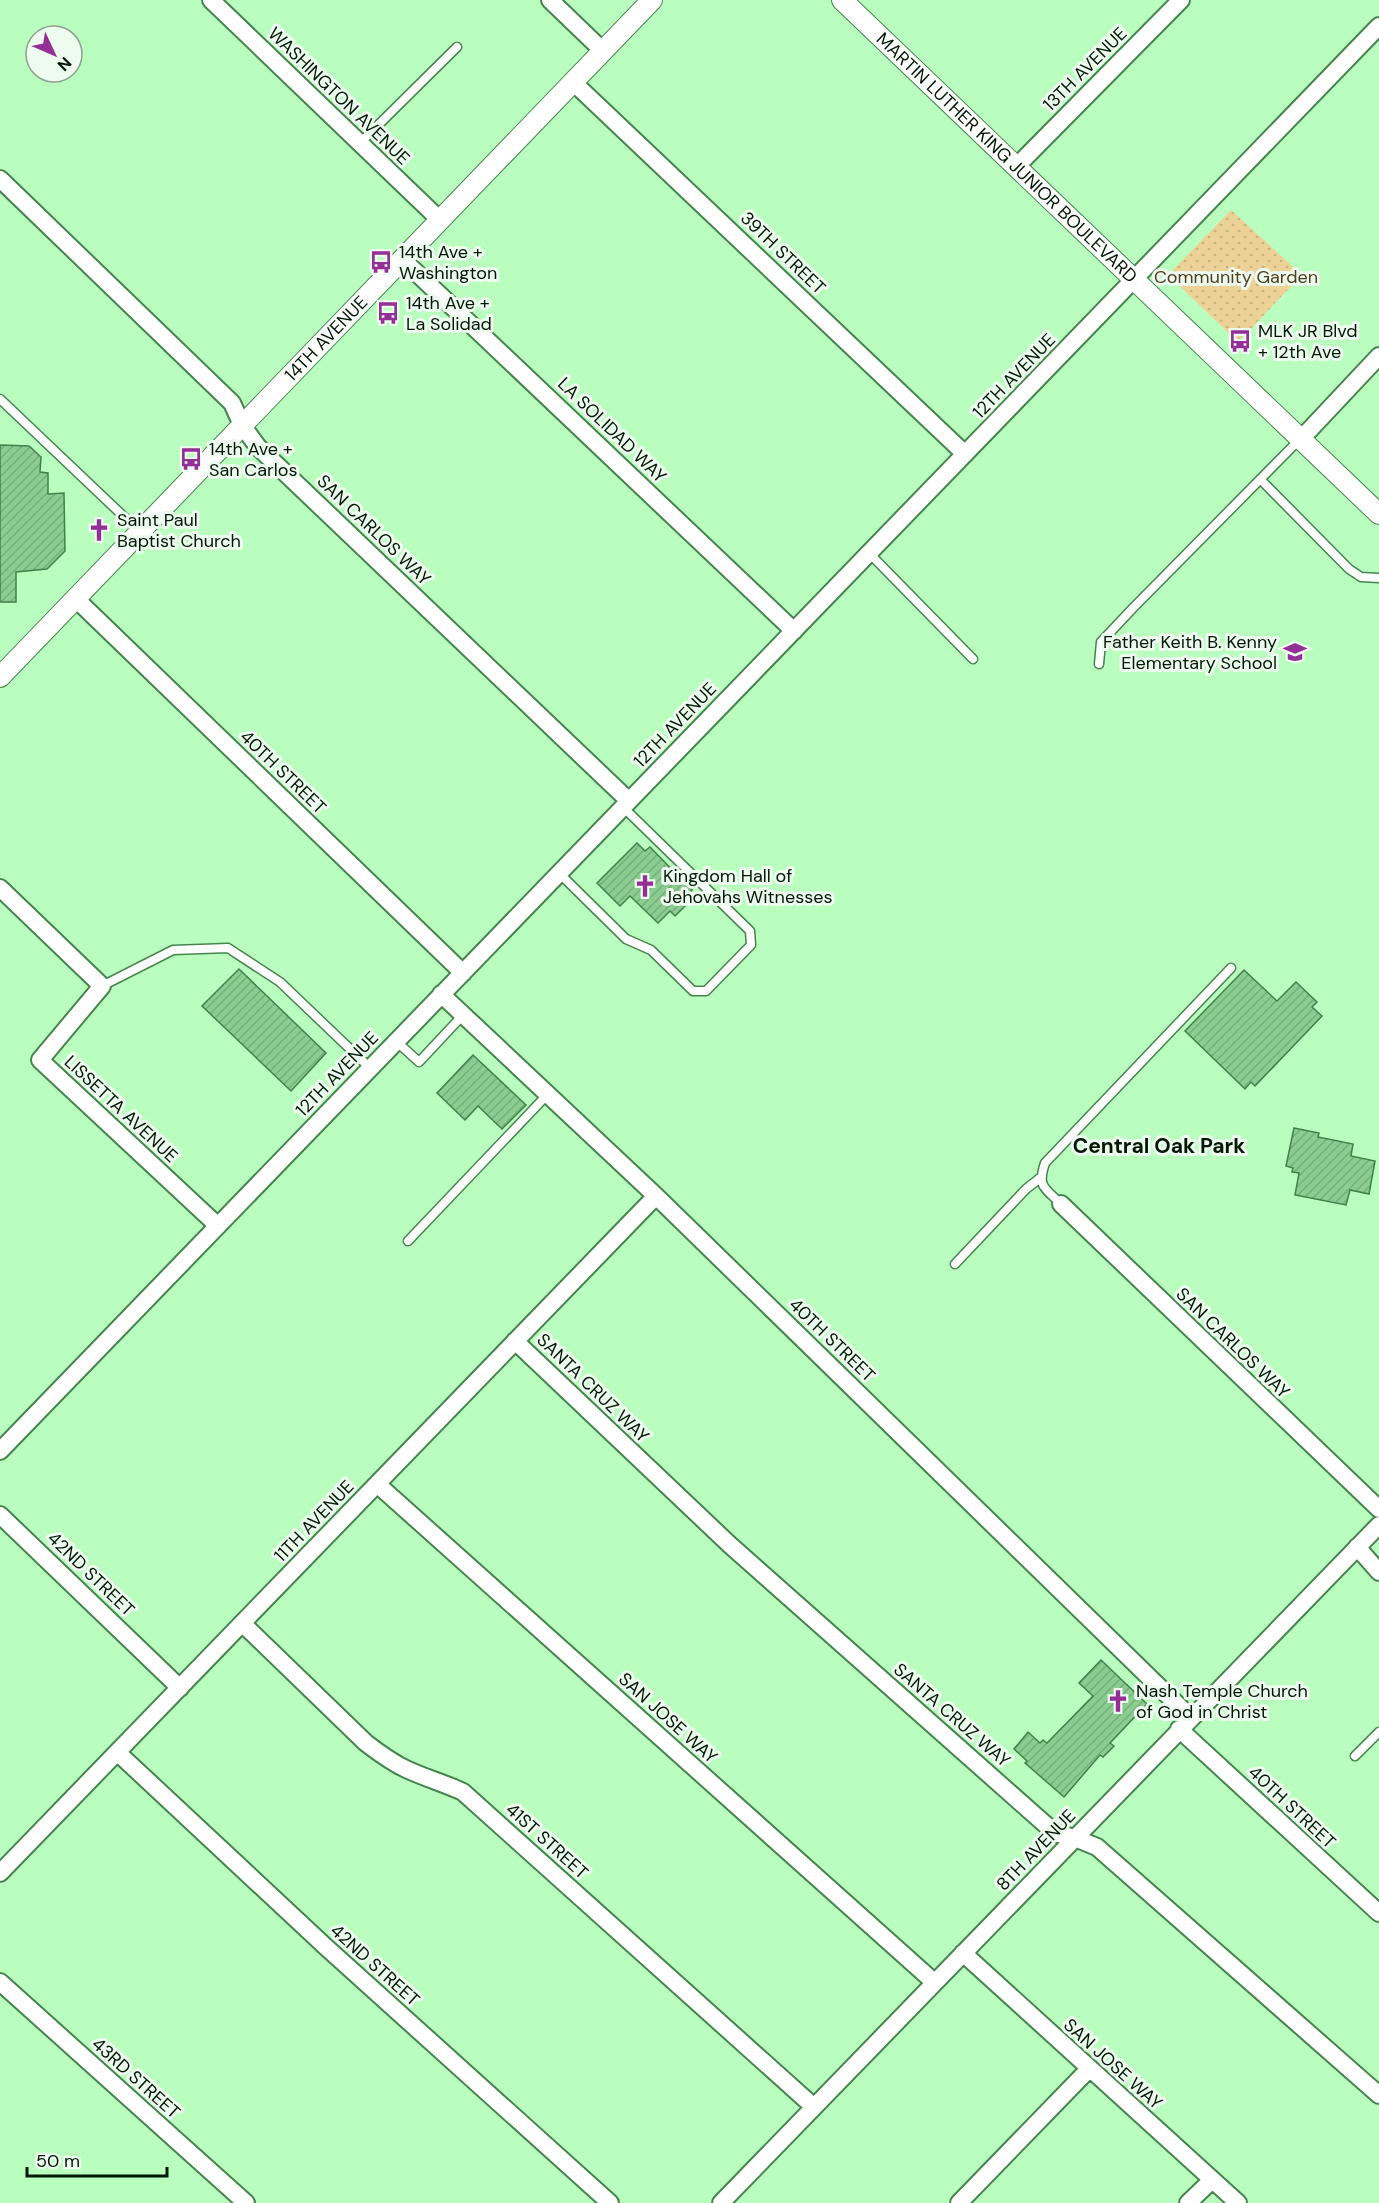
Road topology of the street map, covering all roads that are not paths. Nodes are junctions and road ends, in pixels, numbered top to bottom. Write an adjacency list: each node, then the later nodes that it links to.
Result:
1 (211, 0): 10 (street, WASHINGTON AVENUE)
2 (550, 0): 8 (street)
3 (652, 0): 8 (street, 14TH AVENUE)
4 (842, 0): 11 (street, MARTIN LUTHER KING JUNIOR BOULEVARD)
5 (1180, 0): 11 (street, 13TH AVENUE)
6 (1379, 26): 15 (street, 12TH AVENUE)
7 (457, 47): 10 (lane)
8 (603, 51): 9 (street, 14TH AVENUE)
9 (573, 81): 13 (street, 14TH AVENUE); 20 (street, 39TH STREET)
10 (360, 142): 13 (street, WASHINGTON AVENUE)
11 (1017, 166): 15 (street, MARTIN LUTHER KING JUNIOR BOULEVARD)
12 (0, 179): 18 (street, SAN CARLOS WAY)
13 (440, 220): 14 (street, 14TH AVENUE)
14 (402, 259): 18 (street, 14TH AVENUE); 27 (street, LA SOLIDAD WAY)
15 (1134, 279): 19 (street, MARTIN LUTHER KING JUNIOR BOULEVARD); 20 (street, 12TH AVENUE)
16 (1379, 356): 19 (street)
17 (0, 399): 23 (lane)
18 (242, 425): 23 (street, 14TH AVENUE); 31 (street, SAN CARLOS WAY)
19 (1300, 439): 21 (lane); 22 (street, MARTIN LUTHER KING JUNIOR BOULEVARD)
20 (965, 454): 24 (street, 12TH AVENUE)
21 (1261, 480): 25 (lane); 29 (lane)
22 (1379, 514)
23 (140, 531): 26 (street, 14TH AVENUE)
24 (869, 553): 27 (street, 12TH AVENUE); 28 (lane)
25 (1379, 578)
26 (76, 599): 30 (street, 14TH AVENUE); 35 (street, 40TH STREET)
27 (794, 631): 31 (street, 12TH AVENUE)
28 (973, 659)
29 (1099, 664)
30 (0, 677)
31 (626, 804): 32 (street, 12TH AVENUE); 32 (lane)
32 (559, 873): 35 (street, 12TH AVENUE)
33 (0, 888): 36 (street)
34 (1231, 968): 42 (lane)
35 (463, 973): 37 (street, 12TH AVENUE)
36 (102, 986): 40 (lane); 45 (street, LISSETTA AVENUE)
37 (441, 994): 38 (street, 40TH STREET); 39 (street, 12TH AVENUE)
38 (463, 1015): 39 (lane); 41 (street, 40TH STREET)
39 (396, 1041): 40 (street, 12TH AVENUE)
40 (370, 1068): 45 (street, 12TH AVENUE)
41 (547, 1095): 43 (street, 40TH STREET); 46 (lane)
42 (1040, 1178): 44 (lane); 47 (lane)
43 (656, 1196): 48 (street, 11TH AVENUE); 58 (street, 40TH STREET)
44 (1061, 1204): 51 (street, SAN CARLOS WAY)
45 (218, 1226): 49 (street, 12TH AVENUE)
46 (408, 1241)
47 (956, 1264)
48 (515, 1341): 50 (street, 11TH AVENUE); 62 (street, SANTA CRUZ WAY)
49 (0, 1451)
50 (377, 1484): 56 (street, 11TH AVENUE); 67 (street, SAN JOSE WAY)
51 (1379, 1509)
52 (0, 1515): 57 (street, 42ND STREET)
53 (1379, 1525): 54 (street, 8TH AVENUE)
54 (1357, 1547): 55 (street); 58 (street, 8TH AVENUE)
55 (1379, 1572)
56 (242, 1623): 57 (street, 11TH AVENUE); 70 (street, 41ST STREET)
57 (180, 1688): 60 (street, 11TH AVENUE)
58 (1185, 1724): 62 (street, 8TH AVENUE); 64 (street, 40TH STREET)
59 (1379, 1732): 61 (lane)
60 (117, 1752): 63 (street, 11TH AVENUE); 73 (street, 42ND STREET)
61 (1355, 1756)
62 (1075, 1838): 65 (street, 8TH AVENUE); 69 (street, SANTA CRUZ WAY)
63 (0, 1873)
64 (1379, 1913)
65 (963, 1953): 67 (street, 8TH AVENUE); 68 (street, SAN JOSE WAY)
66 (0, 1982): 72 (street, 43RD STREET)
67 (934, 1982): 70 (street, 8TH AVENUE)
68 (1089, 2069): 71 (street, SAN JOSE WAY); 75 (street)
69 (1379, 2096)
70 (814, 2107): 74 (street, 8TH AVENUE)
71 (1212, 2180): 76 (street); 77 (street, SAN JOSE WAY)
72 (246, 2203)
73 (610, 2203)
74 (721, 2203)
75 (959, 2203)
76 (1188, 2203)
77 (1238, 2203)

